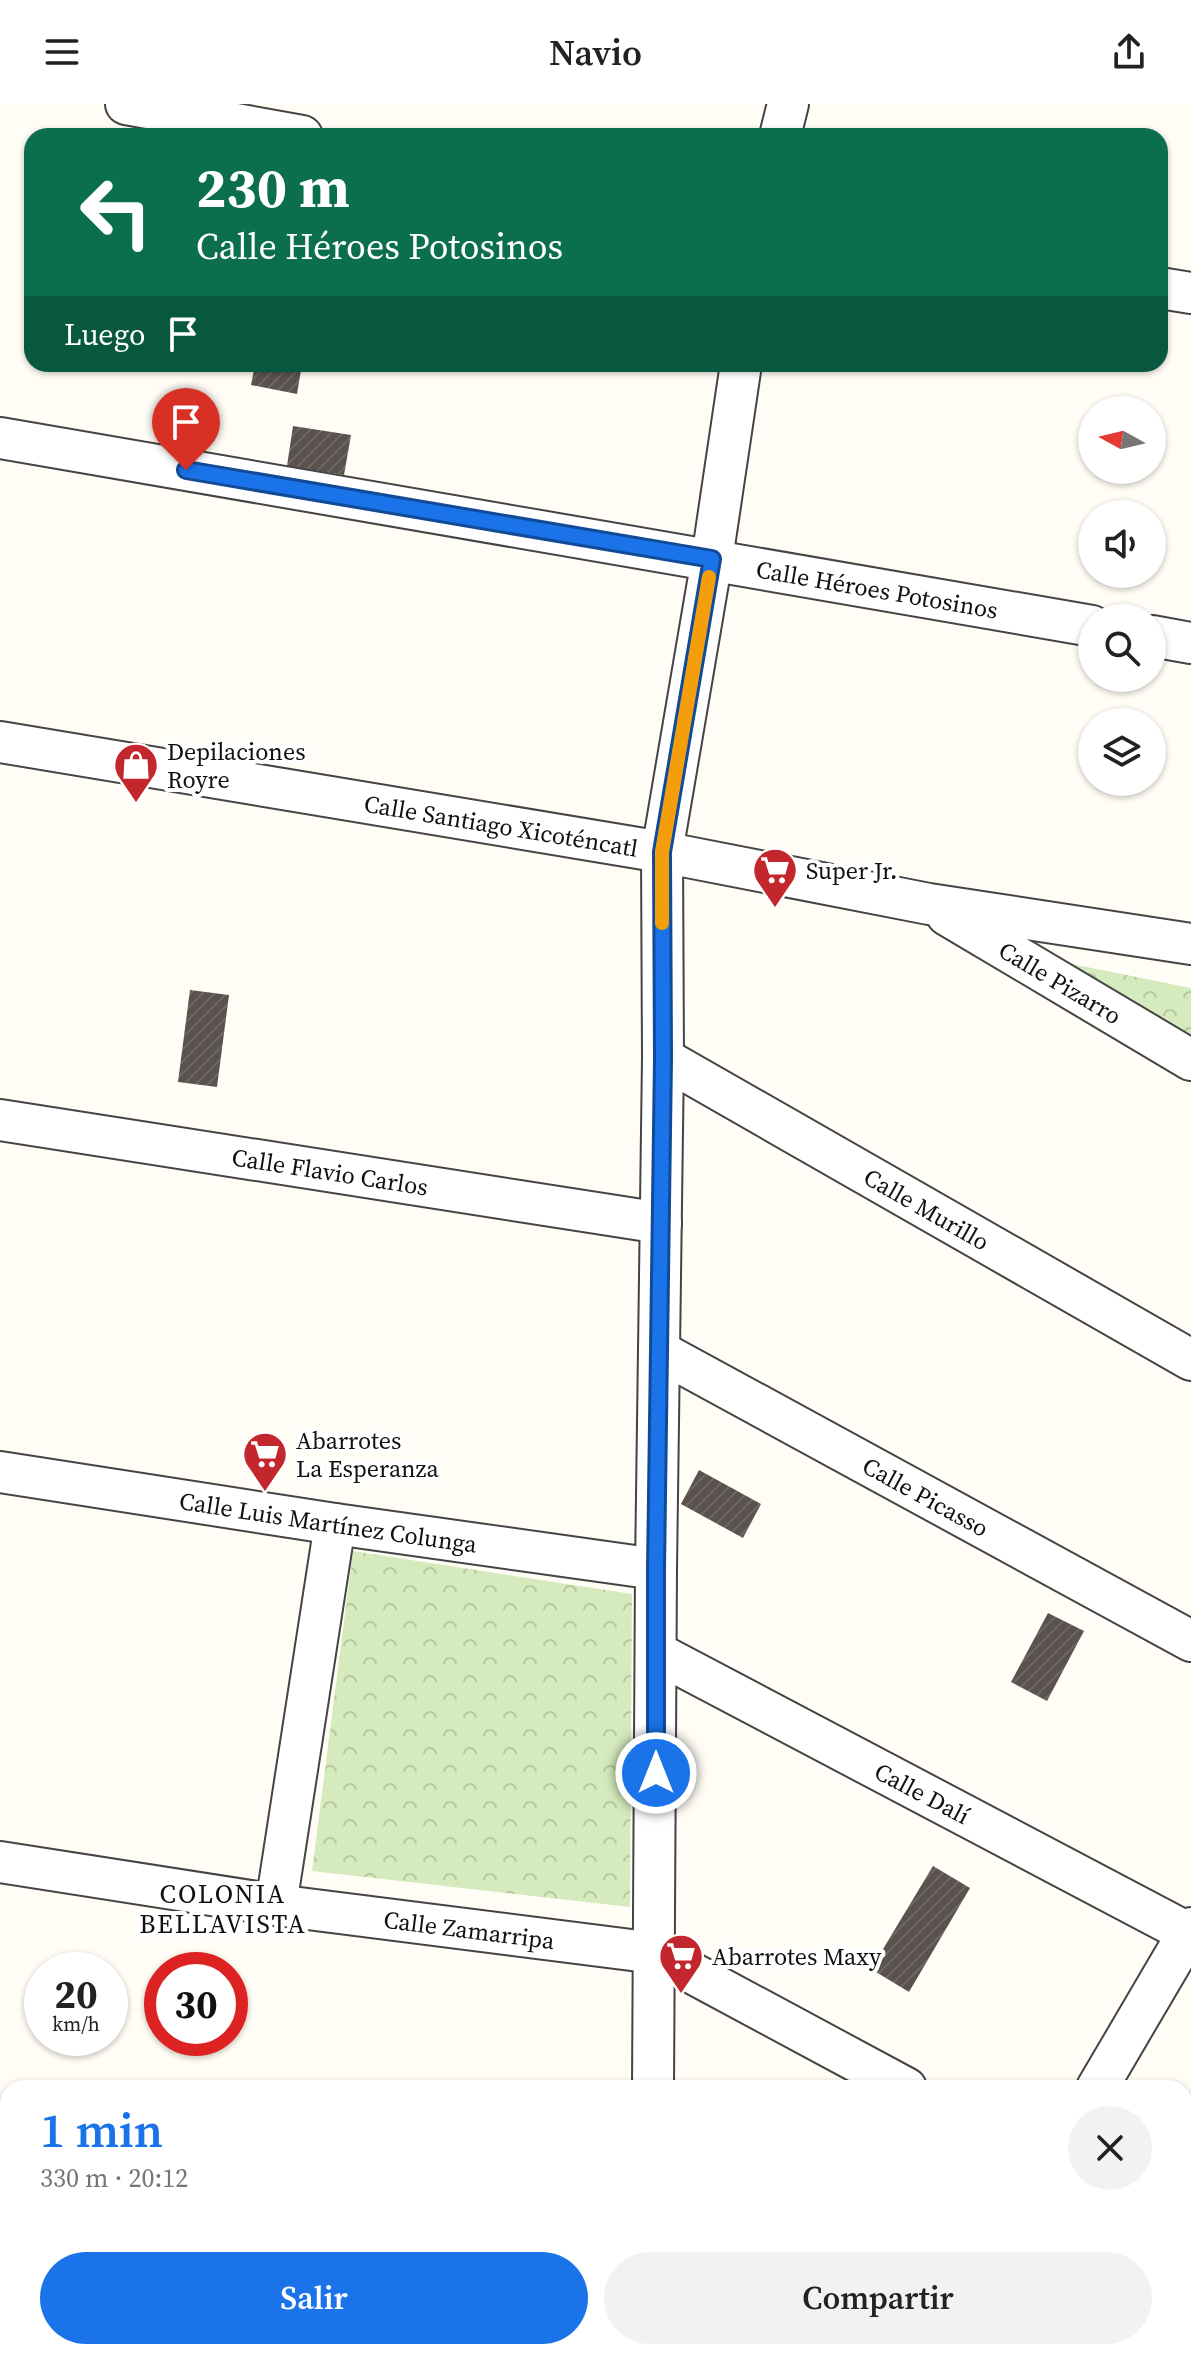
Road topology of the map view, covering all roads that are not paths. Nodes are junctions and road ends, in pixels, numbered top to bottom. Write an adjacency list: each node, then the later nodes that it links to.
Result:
1 (126, 104): 3 (street)
2 (788, 104): 4 (street)
3 (258, 128)
4 (782, 128)
5 (1168, 289): 6 (street)
6 (1191, 293)
7 (740, 372): 9 (street)
8 (0, 438): 9 (street, Calle Héroes Potosinos)
9 (712, 559): 10 (street, Calle Héroes Potosinos); 14 (street)
10 (1078, 624)
11 (1166, 639): 12 (street)
12 (1191, 643)
13 (0, 742): 14 (street, Calle Santiago Xicoténcatl)
14 (662, 852): 15 (street, Calle Santiago Xicoténcatl); 17 (street)
15 (929, 904): 16 (street, Calle Santiago Xicoténcatl); 18 (street, Calle Pizarro)
16 (1191, 944)
17 (663, 1058): 20 (street); 22 (street, Calle Murillo)
18 (1191, 1060)
19 (0, 1120): 20 (street, Calle Flavio Carlos)
20 (661, 1223): 21 (street)
21 (659, 1351): 25 (street); 26 (street, Calle Picasso)
22 (1191, 1360)
23 (0, 1472): 24 (street, Calle Luis Martínez Colunga)
24 (335, 1524): 25 (street, Calle Luis Martínez Colunga); 29 (street)
25 (656, 1569): 27 (street)
26 (1191, 1641)
27 (657, 1653): 30 (street, Calle Dalí); 31 (street)
28 (0, 1862): 29 (street, Calle Zamarripa)
29 (276, 1905): 31 (street, Calle Zamarripa)
30 (1189, 1930): 34 (street)
31 (655, 1953): 32 (street); 33 (street, Calle Zamarripa)
32 (653, 2080)
33 (891, 2080)
34 (1102, 2080)

